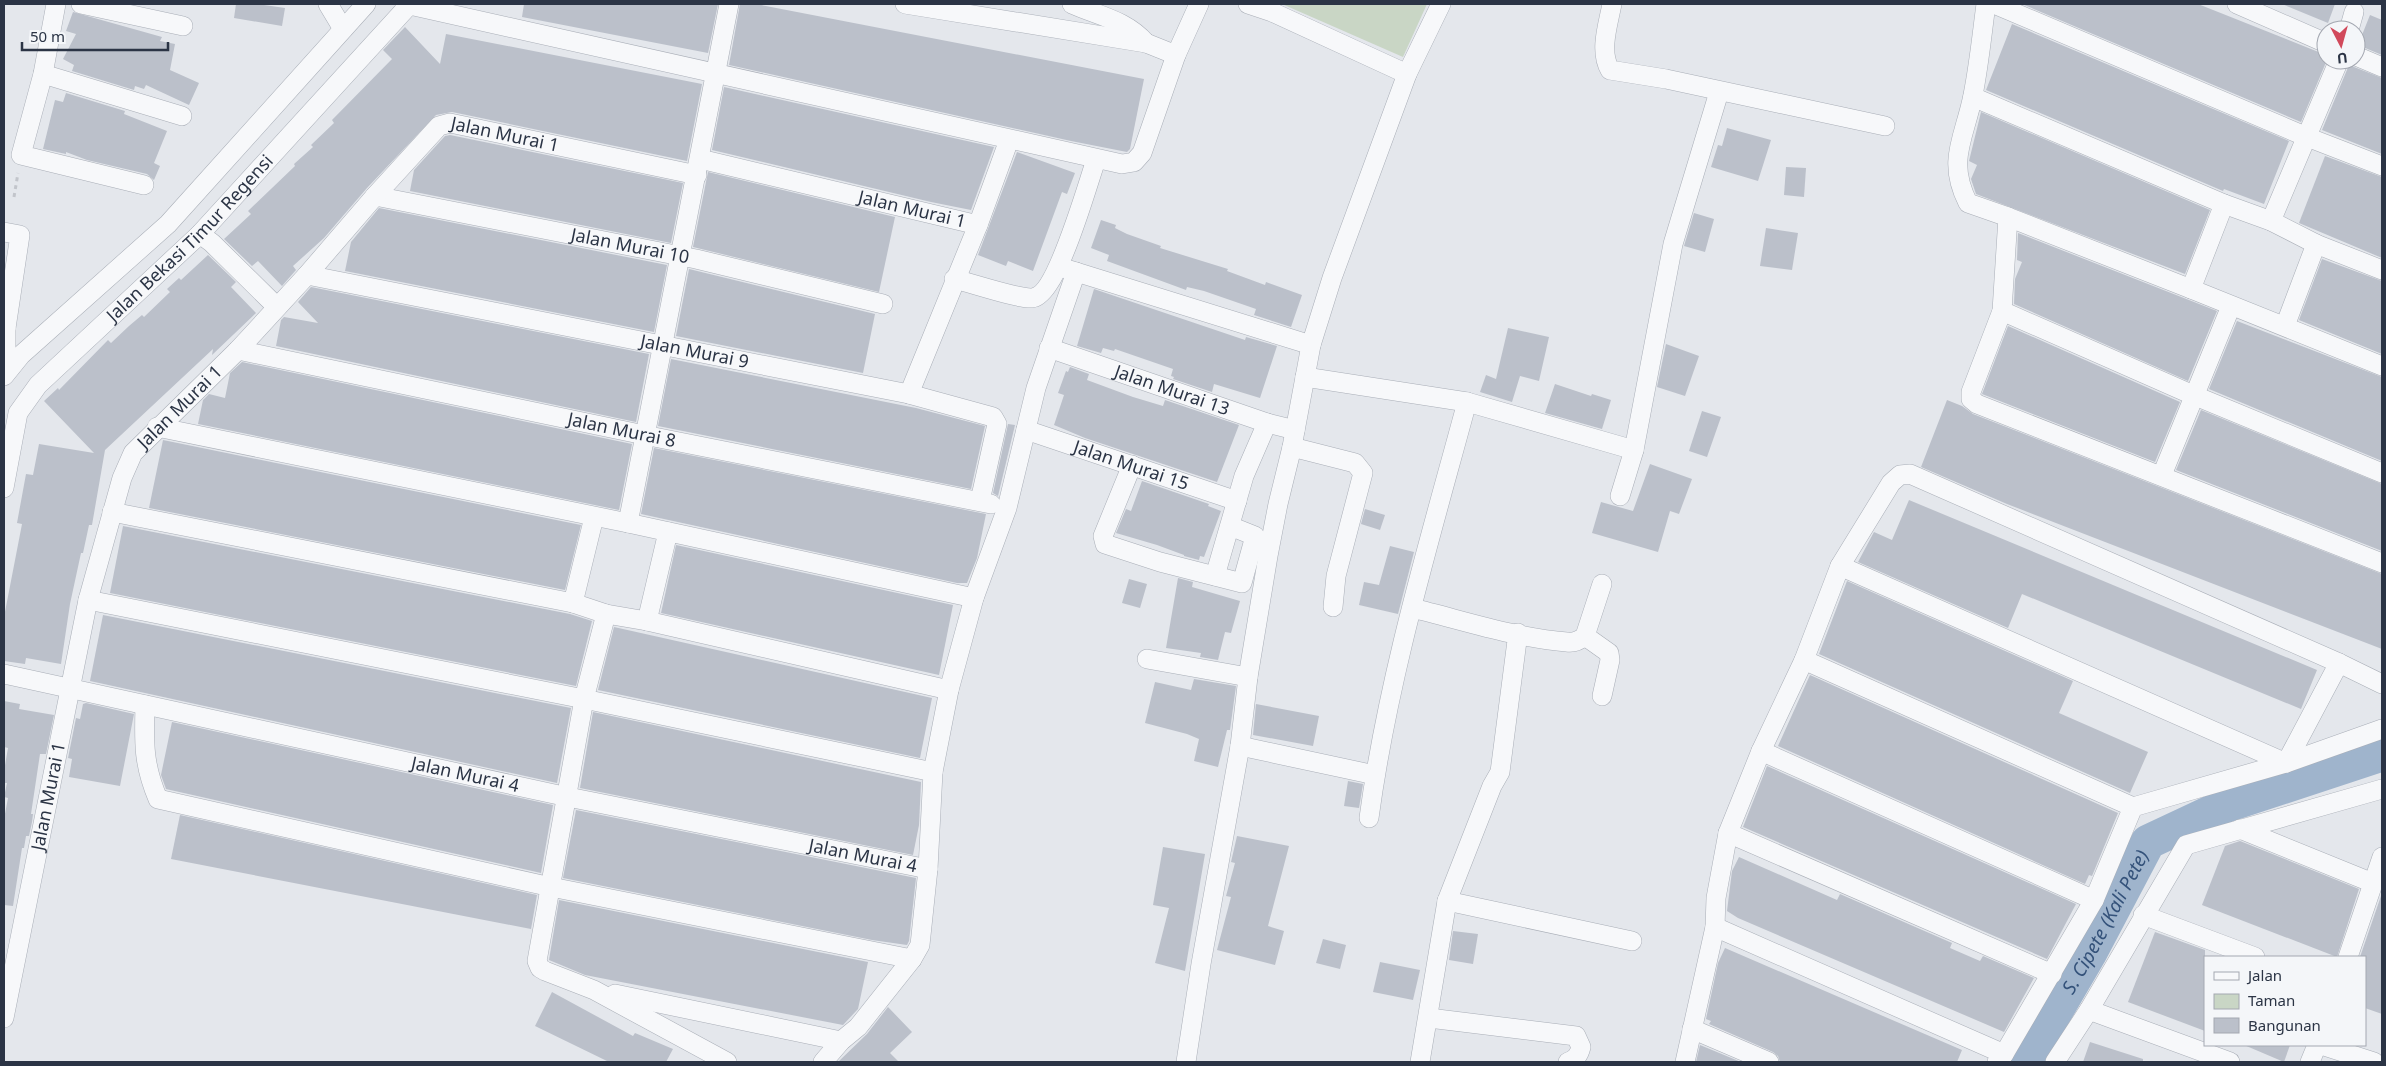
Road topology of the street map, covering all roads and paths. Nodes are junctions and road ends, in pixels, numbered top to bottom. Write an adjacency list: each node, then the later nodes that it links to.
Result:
1 (56, 4): 25 (street)
2 (80, 4): 17 (street)
3 (328, 4): 18 (street)
4 (366, 4): 18 (street, Jalan Bekasi Timur Regensi)
5 (408, 4): 26 (street); 44 (street, Jalan Bekasi Timur Regensi)
6 (729, 4): 26 (street)
7 (905, 4): 16 (street)
8 (1075, 4): 20 (street)
9 (1199, 4): 21 (street)
10 (1248, 4): 27 (street)
11 (1441, 4): 27 (street)
12 (1612, 4): 28 (street)
13 (1986, 4): 29 (street)
14 (1994, 4): 32 (street)
15 (2237, 4): 19 (street)
16 (976, 10): 20 (street)
17 (183, 26)
18 (344, 28): 63 (street, Jalan Bekasi Timur Regensi)
19 (2316, 40)
20 (1146, 43): 21 (street)
21 (1176, 55): 34 (street)
22 (2366, 60): 23 (street)
23 (2382, 67)
24 (2334, 70): 32 (street)
25 (43, 74): 30 (street); 37 (street)
26 (717, 74): 33 (street); 36 (street)
27 (1407, 74): 59 (street)
28 (1719, 92): 31 (street); 73 (street)
29 (1973, 97): 39 (street); 40 (street)
30 (182, 116)
31 (1885, 126)
32 (2307, 137): 35 (street); 41 (street)
33 (1009, 140): 34 (street); 42 (street)
34 (1096, 160): 47 (street)
35 (2382, 166)
36 (698, 167): 38 (street, Jalan Murai 1); 42 (street, Jalan Murai 1); 46 (street)
37 (144, 185)
38 (375, 196): 46 (street, Jalan Murai 10); 49 (street, Jalan Murai 1)
39 (2224, 204): 41 (street); 51 (street)
40 (2008, 217): 51 (street); 55 (street)
41 (2270, 221): 45 (street)
42 (978, 225): 50 (street)
43 (12, 233): 57 (street)
44 (200, 234): 54 (street); 77 (street, Jalan Bekasi Timur Regensi)
45 (2316, 244): 48 (street); 56 (street)
46 (681, 257): 52 (street, Jalan Murai 10); 58 (street)
47 (1068, 269): 50 (street); 59 (street); 60 (street)
48 (2382, 270)
49 (307, 275): 54 (street, Jalan Murai 1); 58 (street, Jalan Murai 9)
50 (954, 279): 65 (street)
51 (2191, 288): 53 (street)
52 (883, 304)
53 (2231, 306): 56 (street); 66 (street)
54 (277, 307): 61 (street, Jalan Murai 1)
55 (2002, 311): 66 (street); 76 (street)
56 (2285, 326): 62 (street)
57 (5, 328): 63 (street)
58 (662, 344): 65 (street, Jalan Murai 9); 71 (street)
59 (1311, 345): 64 (street)
60 (1049, 348): 68 (street, Jalan Murai 13); 70 (street)
61 (238, 350): 69 (street, Jalan Murai 1); 71 (street, Jalan Murai 8)
62 (2382, 366)
63 (7, 372)
64 (1305, 377): 67 (street); 72 (street)
65 (909, 394): 79 (street, Jalan Murai 9)
66 (2194, 395): 75 (street); 76 (street)
67 (1467, 402): 73 (street); 95 (street)
68 (1267, 423): 72 (street, Jalan Murai 13); 80 (street)
69 (157, 427): 82 (street, Jalan Murai 1); 83 (street)
70 (1026, 430): 74 (street, Jalan Murai 15); 81 (street)
71 (646, 435): 79 (street, Jalan Murai 8); 84 (street)
72 (1294, 438): 94 (street, Jalan Murai 13); 104 (street)
73 (1634, 450): 78 (street)
74 (1132, 465): 80 (street, Jalan Murai 15); 89 (street)
75 (2382, 473)
76 (2162, 475): 87 (street)
77 (4, 488)
78 (1620, 496)
79 (980, 501): 81 (street, Jalan Murai 8)
80 (1237, 501): 85 (street)
81 (1007, 508): 91 (street)
82 (112, 512): 92 (street, Jalan Murai 1); 93 (street)
83 (594, 517): 84 (street); 93 (street)
84 (628, 524): 86 (street)
85 (1230, 526): 89 (street); 89 (street)
86 (668, 532): 91 (street); 97 (street)
87 (2382, 563)
88 (1840, 566): 101 (street); 102 (street); 114 (street)
89 (1215, 576)
90 (1602, 584): 99 (street)
91 (974, 598): 107 (street)
92 (88, 600): 106 (street, Jalan Murai 1); 109 (street)
93 (573, 603): 96 (street)
94 (1332, 607)
95 (1412, 608): 98 (street); 116 (street)
96 (606, 614): 97 (street); 109 (street)
97 (646, 620): 107 (street)
98 (1518, 633): 99 (street); 128 (street)
99 (1585, 636): 108 (street)
100 (1147, 659): 104 (street)
101 (1804, 660): 113 (street); 119 (street)
102 (2339, 662): 105 (street); 114 (street)
103 (4, 674): 106 (street, Jalan Murai 4)
104 (1248, 677): 112 (street)
105 (2382, 684)
106 (71, 688): 110 (street, Jalan Murai 4); 138 (street, Jalan Murai 1)
107 (948, 690): 115 (street)
108 (1602, 696)
109 (584, 699): 115 (street); 118 (street)
110 (145, 705): 118 (street, Jalan Murai 4); 126 (street)
111 (2382, 729): 114 (street)
112 (1240, 746): 116 (street); 147 (street)
113 (1762, 750): 122 (street); 127 (street)
114 (2286, 762): 119 (street)
115 (933, 772): 124 (street)
116 (1375, 775): 120 (street)
117 (2382, 789): 121 (street)
118 (568, 797): 124 (street, Jalan Murai 4); 126 (street)
119 (2133, 807): 127 (street)
120 (1369, 818)
121 (2240, 829): 125 (street); 129 (street)
122 (1728, 833): 130 (street); 135 (street)
123 (2382, 857): 125 (street)
124 (928, 869): 134 (street)
125 (2373, 883): 133 (street)
126 (550, 887): 134 (street); 136 (street)
127 (2094, 900): 135 (street)
128 (1447, 901): 131 (street); 139 (street)
129 (2143, 916): 132 (street); 137 (street)
130 (1715, 927): 140 (street); 144 (street)
131 (1632, 940)
132 (2252, 956)
133 (2348, 956)
134 (912, 958): 141 (street)
135 (2052, 974): 144 (street)
136 (594, 990): 141 (street); 145 (street)
137 (2089, 1010): 152 (street); 153 (street)
138 (4, 1018)
139 (1429, 1018): 148 (street); 149 (street)
140 (1692, 1029): 150 (street); 151 (street)
141 (841, 1041): 146 (street)
142 (2317, 1046): 154 (street)
143 (2325, 1046): 155 (street)
144 (2001, 1058)
145 (727, 1062)
146 (823, 1062)
147 (1186, 1062)
148 (1420, 1062)
149 (1568, 1062)
150 (1685, 1062)
151 (1769, 1062)
152 (2055, 1062)
153 (2230, 1062)
154 (2310, 1062)
155 (2374, 1062)

